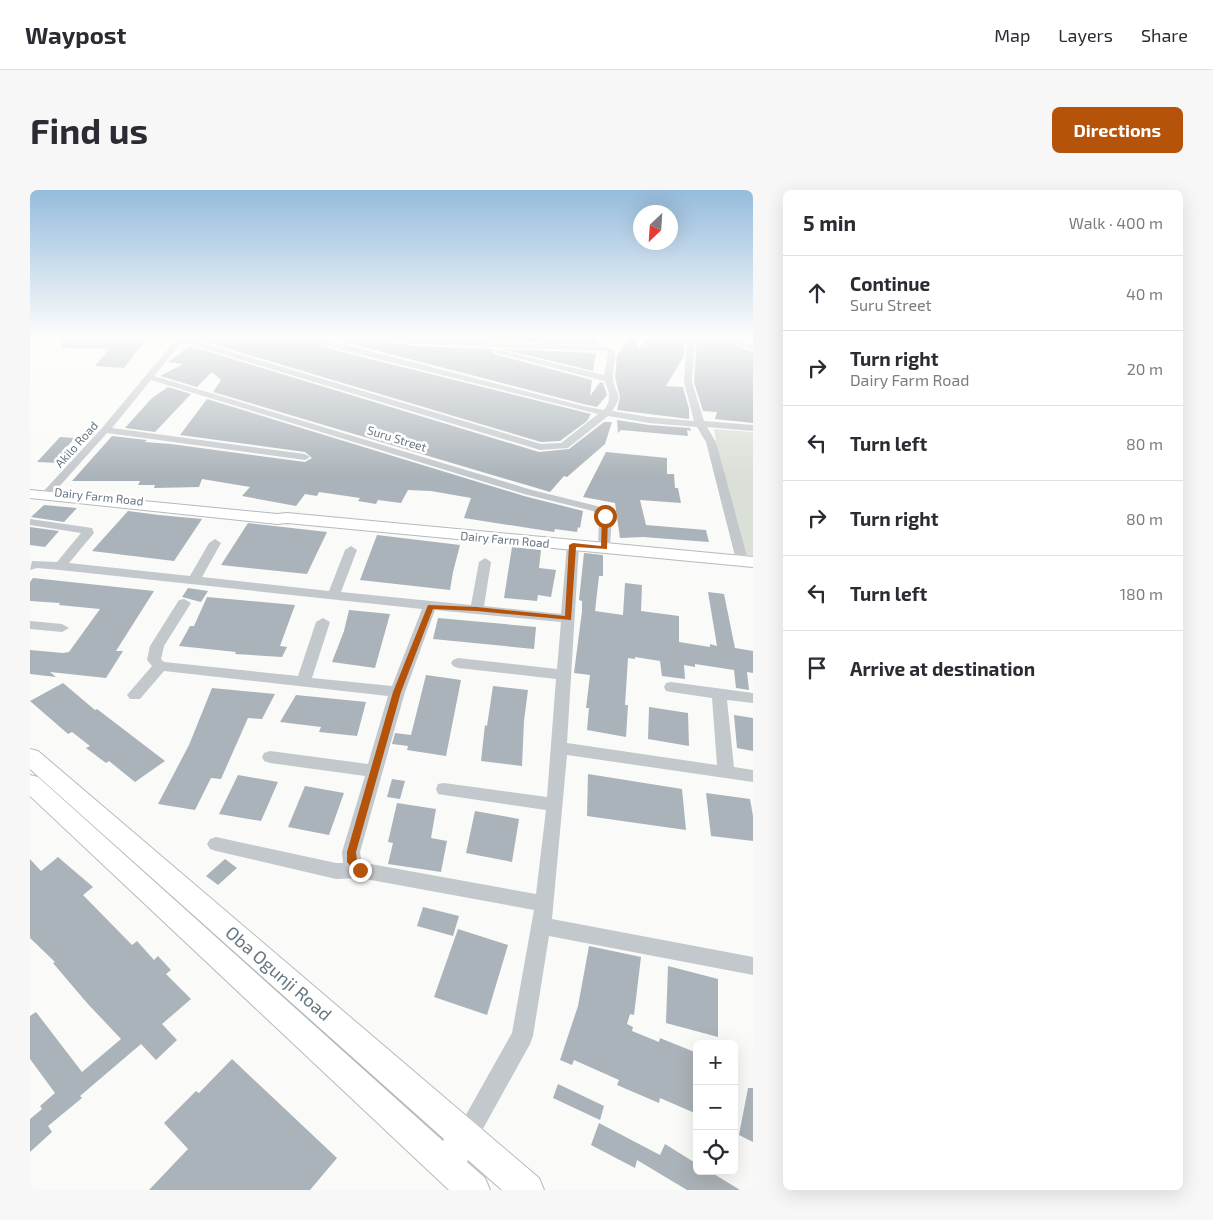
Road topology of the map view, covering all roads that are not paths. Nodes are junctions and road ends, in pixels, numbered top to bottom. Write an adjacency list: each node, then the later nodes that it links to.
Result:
1 (143, 385): 10 (street, Akilo Road)
2 (175, 385): 17 (street, Suru Street)
3 (333, 385): 7 (street)
4 (502, 385): 7 (street)
5 (610, 385): 7 (street)
6 (689, 385): 8 (street)
7 (609, 410): 8 (street)
8 (700, 424): 9 (street); 19 (street)
9 (753, 428)
10 (105, 430): 11 (street); 13 (street, Akilo Road)
11 (305, 457)
12 (30, 490): 13 (main road, Dairy Farm Road)
13 (42, 494): 16 (main road, Dairy Farm Road)
14 (30, 522): 22 (street)
15 (215, 543): 23 (street)
16 (573, 545): 17 (main road, Dairy Farm Road); 28 (street)
17 (604, 548): 19 (main road, Dairy Farm Road)
18 (351, 550): 24 (street)
19 (747, 561)
20 (485, 562): 27 (street)
21 (30, 566): 22 (street)
22 (60, 566): 23 (street)
23 (194, 580): 24 (street)
24 (334, 595): 26 (street)
25 (184, 603): 33 (street)
26 (430, 606): 27 (street); 37 (street)
27 (477, 609): 28 (street)
28 (569, 619): 34 (street)
29 (323, 622): 35 (street)
30 (30, 625): 31 (street)
31 (62, 628)
32 (458, 663): 34 (street)
33 (160, 666): 35 (street); 39 (street)
34 (564, 675): 41 (street)
35 (304, 681): 37 (street)
36 (671, 687): 38 (street)
37 (397, 692): 44 (street)
38 (719, 695): 40 (street); 45 (street)
39 (135, 696)
40 (753, 698)
41 (559, 748): 45 (street); 49 (street)
42 (30, 757): 54 (main road, Oba Ogunji Road)
43 (270, 757): 44 (street)
44 (375, 771): 51 (street)
45 (726, 772): 46 (street)
46 (753, 776)
47 (30, 783): 55 (main road, Oba Ogunji Road)
48 (444, 789): 49 (street)
49 (555, 805): 52 (street)
50 (216, 844): 51 (street)
51 (360, 870): 52 (street)
52 (543, 915): 53 (street); 54 (street)
53 (753, 966)
54 (466, 1137): 55 (main road); 57 (main road, Oba Ogunji Road)
55 (445, 1164): 56 (main road, Oba Ogunji Road)
56 (473, 1190)
57 (528, 1190)

